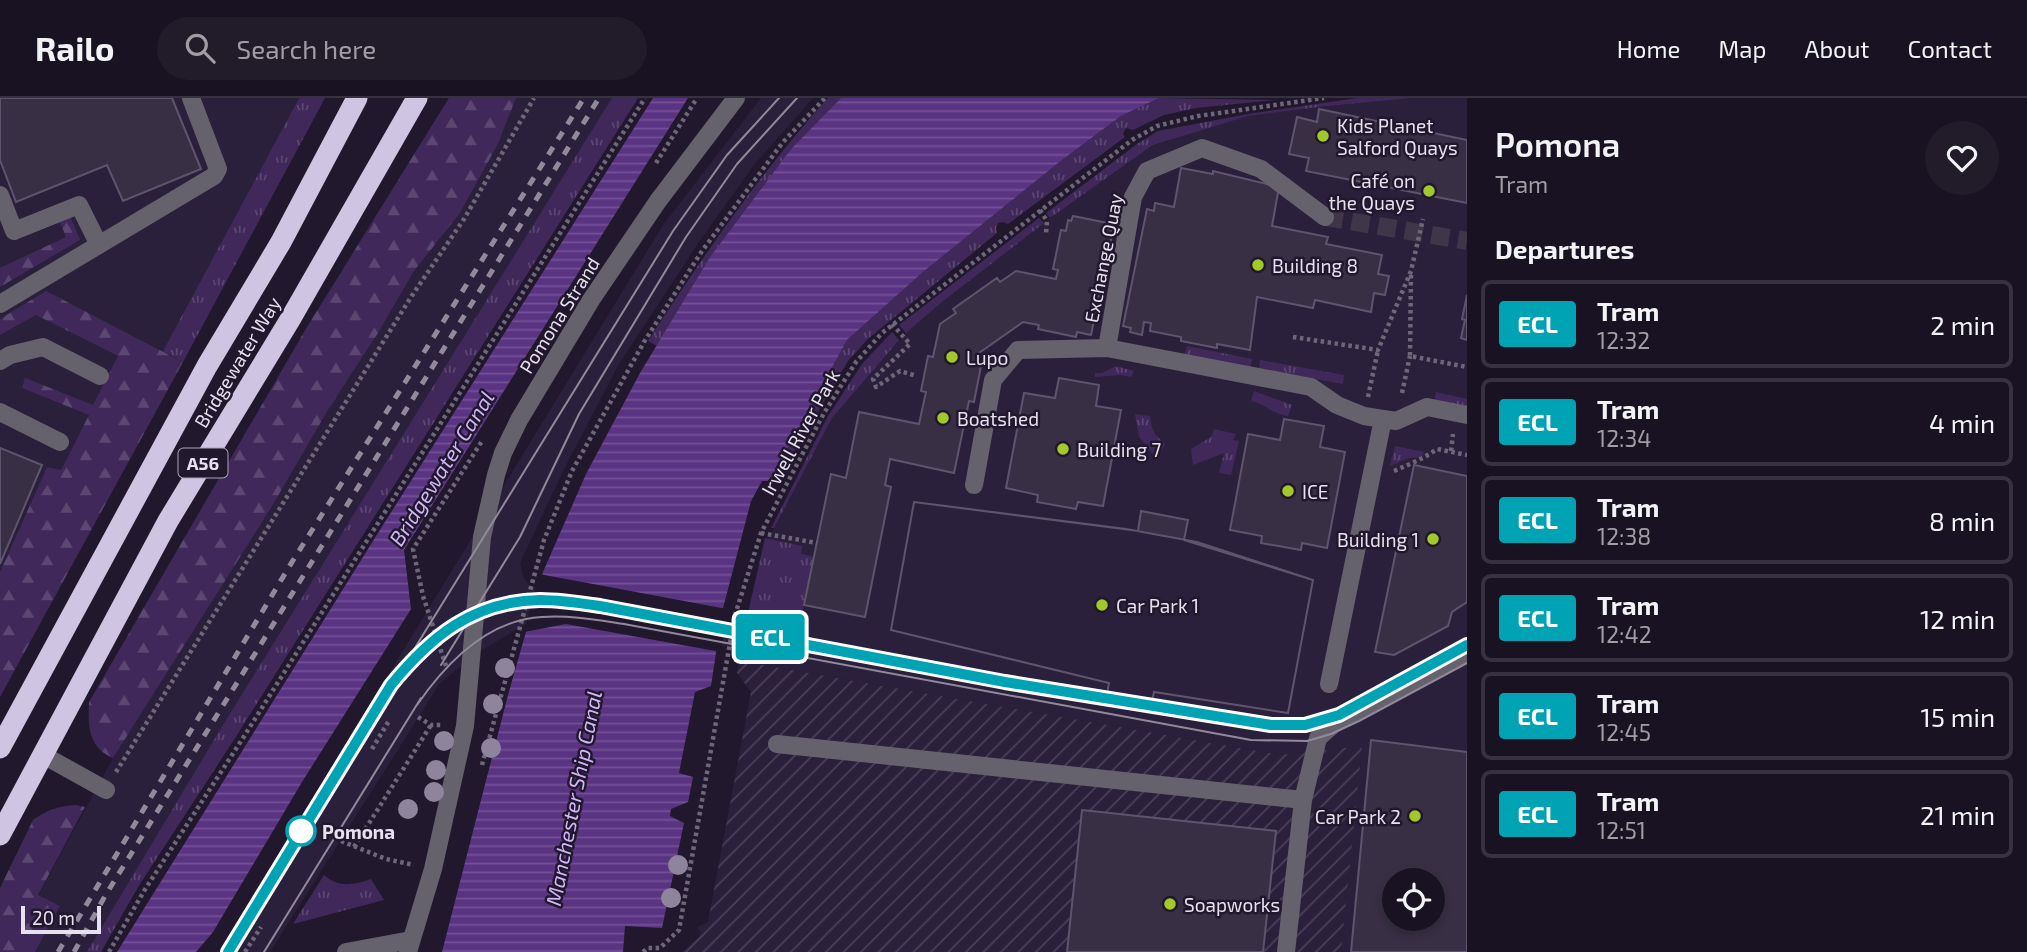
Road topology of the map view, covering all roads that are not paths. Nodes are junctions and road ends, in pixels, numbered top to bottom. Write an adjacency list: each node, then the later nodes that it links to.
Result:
1 (191, 98): 7 (street)
2 (357, 98): 20 (highway, Bridgewater Way / A56)
3 (417, 98): 21 (highway, Bridgewater Way / A56)
4 (736, 98): 25 (street, Pomona Strand)
5 (0, 194): 7 (street)
6 (1325, 217): 9 (street, Exchange Quay)
7 (99, 245): 8 (street)
8 (0, 303)
9 (1107, 348): 14 (street, Exchange Quay); 16 (street, Exchange Quay)
10 (0, 361): 11 (street)
11 (100, 376)
12 (0, 412): 15 (street)
13 (1467, 415): 14 (street)
14 (1390, 420): 18 (street)
15 (60, 442)
16 (974, 485)
17 (1467, 652): 23 (street)
18 (1329, 684)
19 (776, 744): 23 (street)
20 (0, 748)
21 (43, 755): 22 (street); 24 (highway, Bridgewater Way / A56)
22 (106, 790)
23 (1303, 800): 27 (street)
24 (0, 835)
25 (410, 946): 26 (street)
26 (346, 952)
27 (1286, 952)

